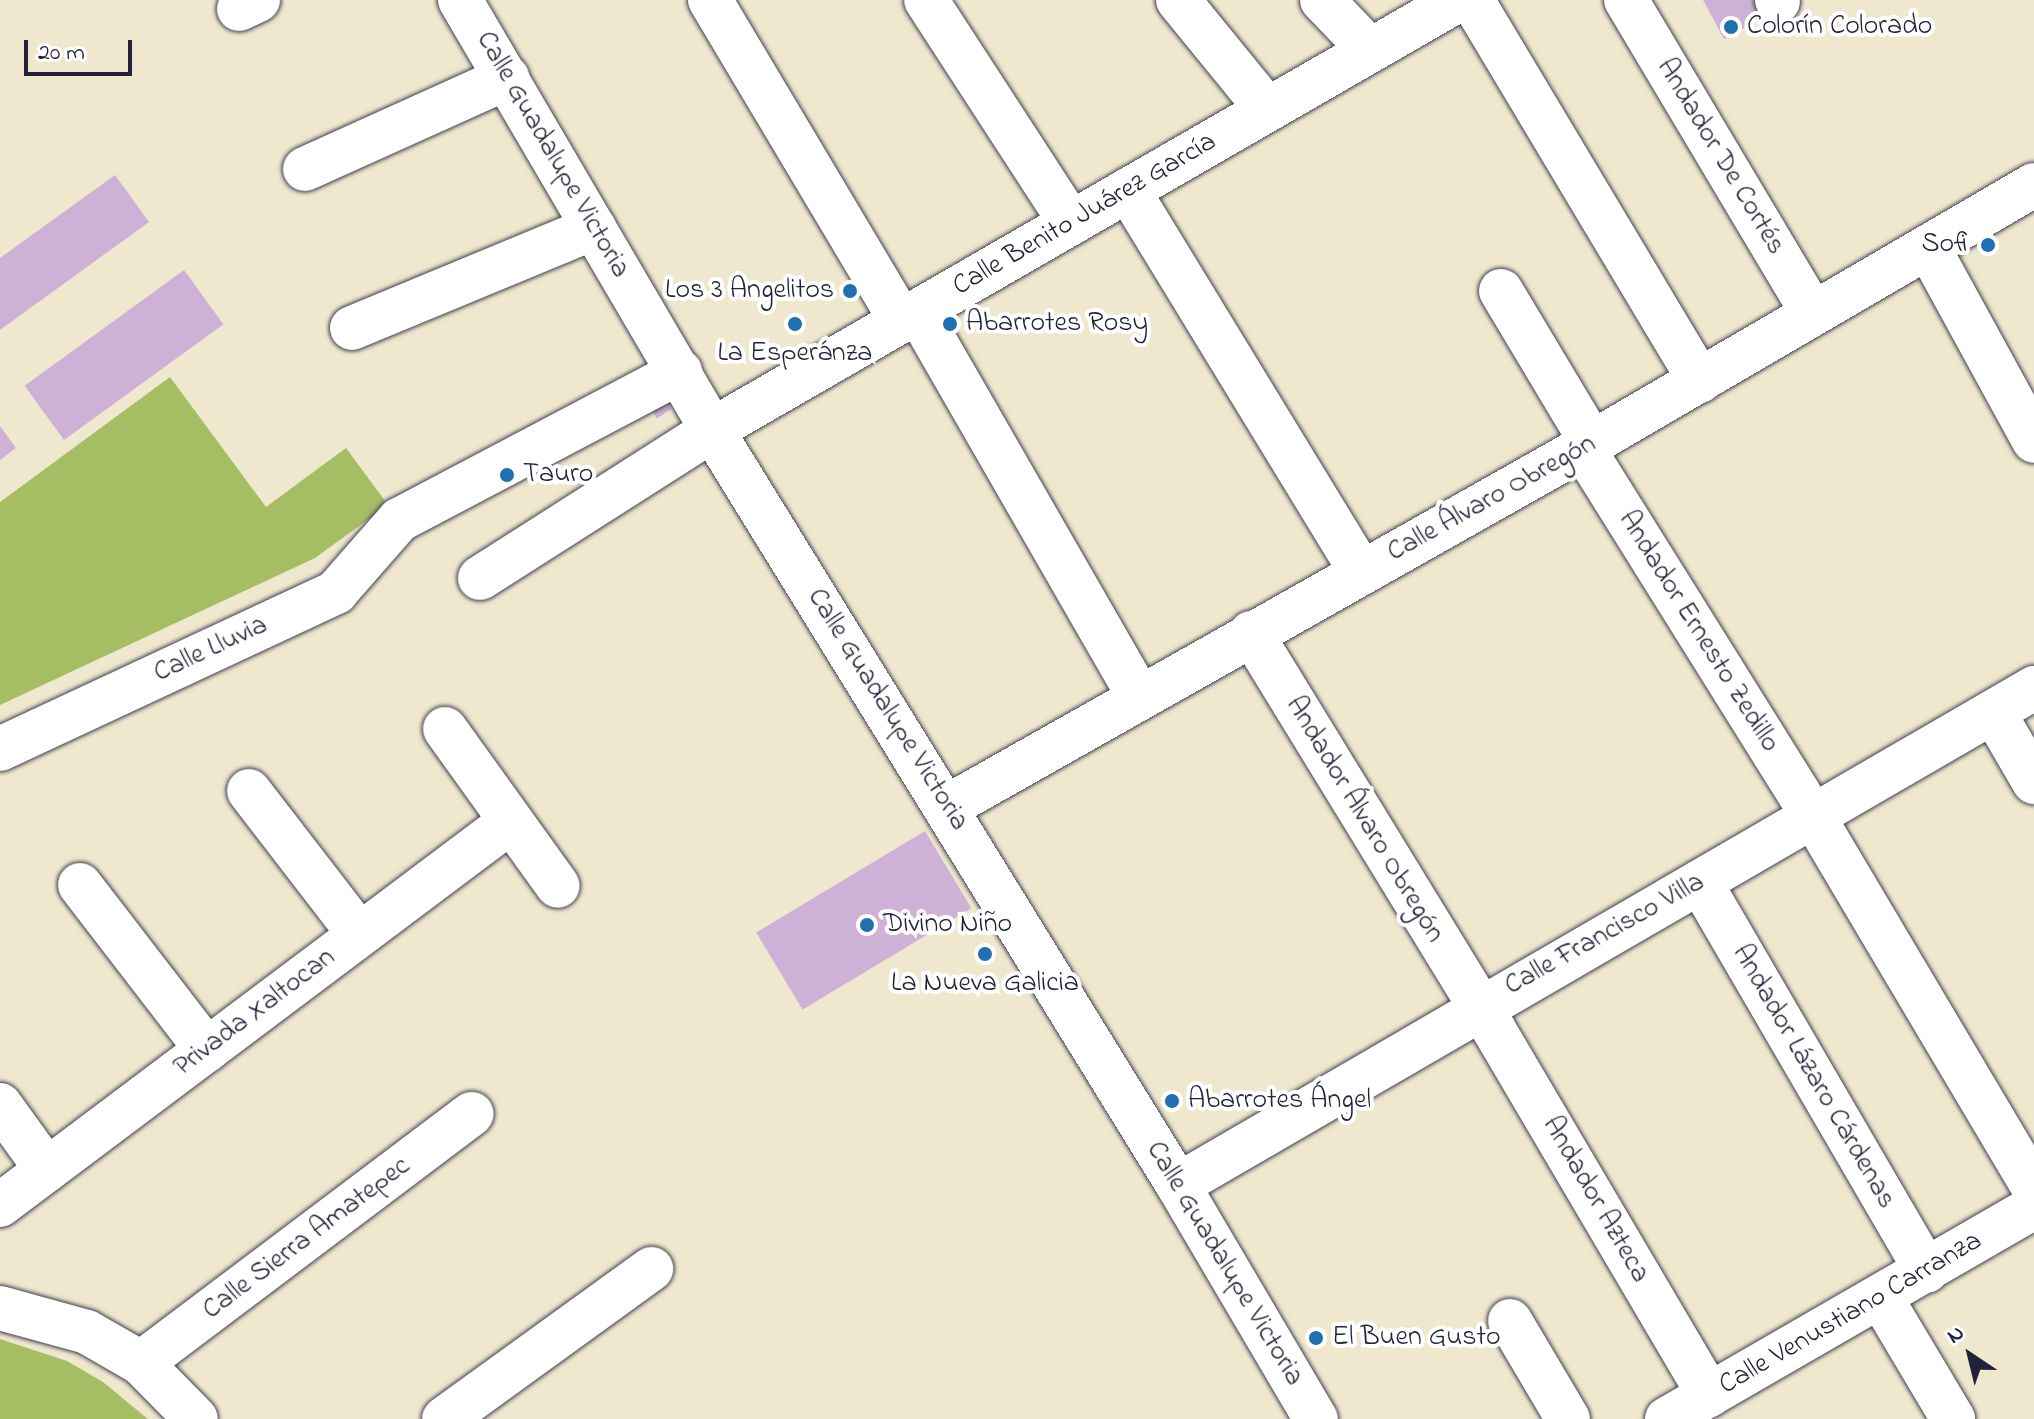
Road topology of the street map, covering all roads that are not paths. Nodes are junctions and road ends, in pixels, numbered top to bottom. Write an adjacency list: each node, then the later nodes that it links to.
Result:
1 (460, 0): 10 (street, Calle Guadalupe Victoria)
2 (710, 0): 20 (street)
3 (926, 0): 15 (street)
4 (1178, 0): 11 (street)
5 (1322, 0): 9 (street)
6 (1458, 0): 9 (street, Calle Benito Juárez García)
7 (1472, 0): 23 (street)
8 (1626, 0): 19 (street, Andador De Cortés)
9 (1370, 50): 11 (street, Calle Benito Juárez García)
10 (507, 78): 12 (street); 16 (street, Calle Guadalupe Victoria)
11 (1267, 109): 14 (street, Calle Benito Juárez García)
12 (305, 169)
13 (2034, 185): 17 (street, Calle Álvaro Obregón)
14 (1128, 190): 15 (street, Calle Benito Juárez García); 27 (street)
15 (1071, 223): 20 (street, Calle Benito Juárez García)
16 (594, 228): 21 (street); 22 (street, Calle Guadalupe Victoria)
17 (1928, 247): 19 (street, Calle Álvaro Obregón); 25 (street)
18 (1501, 291): 26 (street, Andador Ernesto Zedillo)
19 (1813, 314): 23 (street, Calle Álvaro Obregón)
20 (909, 317): 24 (street, Calle Benito Juárez García); 31 (street)
21 (352, 328)
22 (680, 372): 24 (street, Calle Guadalupe Victoria); 34 (street, Calle Lluvia)
23 (1700, 381): 26 (street, Calle Álvaro Obregón)
24 (712, 430): 28 (street, Calle Benito Juárez García); 37 (street, Calle Guadalupe Victoria)
25 (2034, 441)
26 (1588, 445): 27 (street, Calle Álvaro Obregón); 38 (street, Andador Ernesto Zedillo)
27 (1361, 572): 29 (street, Calle Álvaro Obregón)
28 (480, 578)
29 (1251, 633): 31 (street, Calle Álvaro Obregón); 44 (street, Andador Álvaro Obregón)
30 (2034, 688): 32 (street, Calle Francisco Villa)
31 (1139, 697): 37 (street, Calle Álvaro Obregón)
32 (1994, 713): 35 (street); 38 (street, Calle Francisco Villa)
33 (445, 729): 39 (street)
34 (0, 749)
35 (2034, 782)
36 (249, 791): 43 (street)
37 (947, 807): 49 (street, Calle Guadalupe Victoria)
38 (1813, 816): 40 (street, Calle Francisco Villa); 50 (street, Andador Ernesto Zedillo)
39 (510, 822): 42 (street); 43 (street, Privada Xaltocan)
40 (1700, 882): 44 (street, Calle Francisco Villa); 54 (street, Andador Lázaro Cárdenas)
41 (80, 885): 45 (street)
42 (558, 886)
43 (359, 934): 45 (street, Privada Xaltocan)
44 (1477, 1007): 49 (street, Calle Francisco Villa); 59 (street, Andador Azteca)
45 (207, 1050): 48 (street, Privada Xaltocan)
46 (0, 1105): 48 (street)
47 (472, 1114): 58 (street, Calle Sierra Amatepec)
48 (47, 1170): 51 (street, Privada Xaltocan)
49 (1178, 1185): 62 (street, Calle Guadalupe Victoria)
50 (2034, 1188)
51 (0, 1205)
52 (2034, 1207): 54 (street, Calle Venustiano Carranza)
53 (651, 1269): 61 (street)
54 (1926, 1271): 55 (street, Calle Venustiano Carranza)
55 (1881, 1298): 59 (street, Calle Venustiano Carranza); 65 (street)
56 (0, 1308): 58 (street)
57 (1510, 1321): 63 (street)
58 (141, 1363): 60 (street)
59 (1709, 1395): 64 (street, Calle Venustiano Carranza)
60 (196, 1419)
61 (444, 1419)
62 (1316, 1419)
63 (1568, 1419)
64 (1667, 1419)
65 (1953, 1419)

